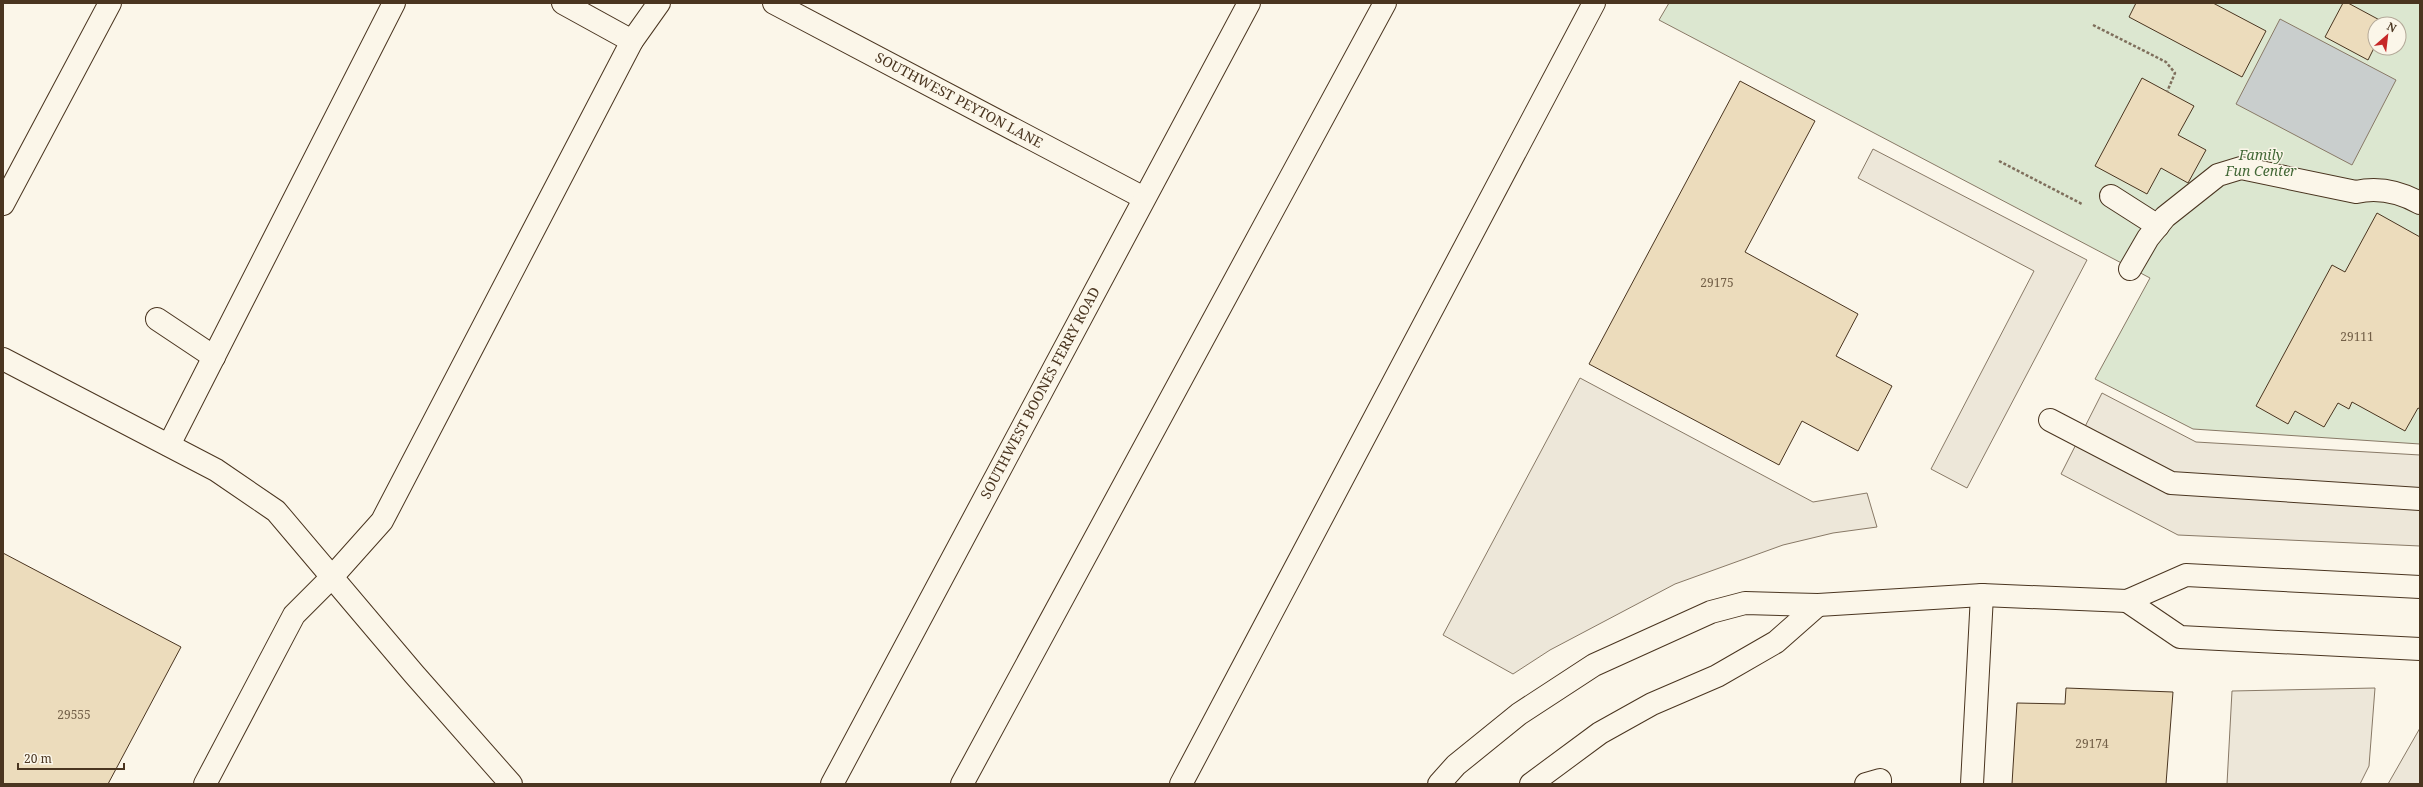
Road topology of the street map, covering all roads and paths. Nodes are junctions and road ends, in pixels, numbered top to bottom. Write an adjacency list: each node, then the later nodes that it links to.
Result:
1 (110, 3): 16 (main road)
2 (563, 3): 10 (main road)
3 (659, 3): 10 (main road)
4 (774, 3): 14 (main road, SOUTHWEST PEYTON LANE)
5 (1249, 3): 14 (main road, SOUTHWEST BOONES FERRY ROAD)
6 (1385, 3): 34 (main road)
7 (1594, 3): 35 (main road)
8 (392, 4): 20 (main road)
9 (2093, 25): 11 (path)
10 (632, 41): 25 (main road)
11 (2167, 92)
12 (1999, 161): 13 (path)
13 (2111, 196): 17 (main road)
14 (1144, 198): 33 (main road, SOUTHWEST BOONES FERRY ROAD)
15 (2420, 203): 17 (main road)
16 (3, 204)
17 (2158, 226): 18 (main road)
18 (2130, 269)
19 (157, 319): 20 (main road)
20 (214, 357): 23 (main road)
21 (3, 359): 23 (main road)
22 (2050, 420): 24 (main road)
23 (169, 445): 25 (main road)
24 (2420, 499)
25 (332, 577): 31 (main road); 32 (main road)
26 (2420, 587): 28 (main road)
27 (1982, 595): 28 (main road); 29 (main road); 40 (main road)
28 (2127, 601): 30 (main road)
29 (1818, 605): 36 (main road); 37 (main road)
30 (2420, 650)
31 (205, 784)
32 (511, 784)
33 (832, 784)
34 (962, 784)
35 (1181, 784)
36 (1439, 784)
37 (1531, 784)
38 (1866, 784): 39 (main road)
39 (1880, 784)
40 (1972, 784)

